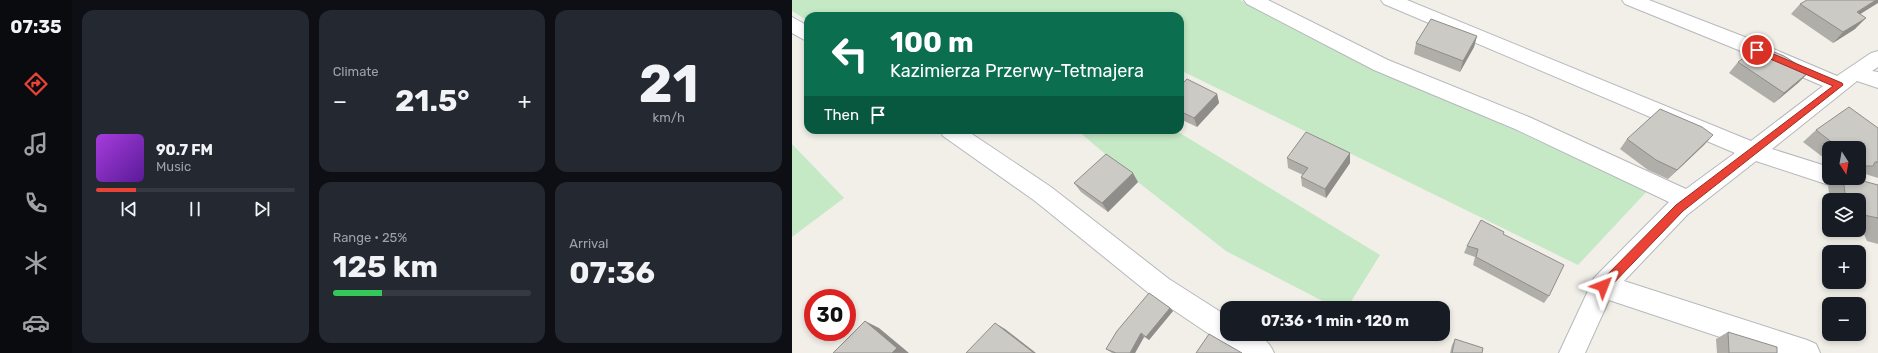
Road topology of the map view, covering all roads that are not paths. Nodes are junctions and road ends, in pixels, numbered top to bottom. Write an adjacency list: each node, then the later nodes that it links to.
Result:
1 (1253, 0): 12 (street)
2 (1390, 0): 10 (street)
3 (1631, 0): 7 (street)
4 (792, 24): 5 (street)
5 (804, 32)
6 (1878, 58): 7 (street)
7 (1847, 79): 8 (street); 10 (street)
8 (1878, 80)
9 (956, 134): 14 (street)
10 (1753, 151): 11 (street); 12 (street)
11 (1822, 174)
12 (1689, 201): 13 (street)
13 (1603, 286): 17 (street); 18 (street)
14 (1220, 326)
15 (1243, 341): 16 (street)
16 (1261, 353)
17 (1572, 353)
18 (1807, 353)

